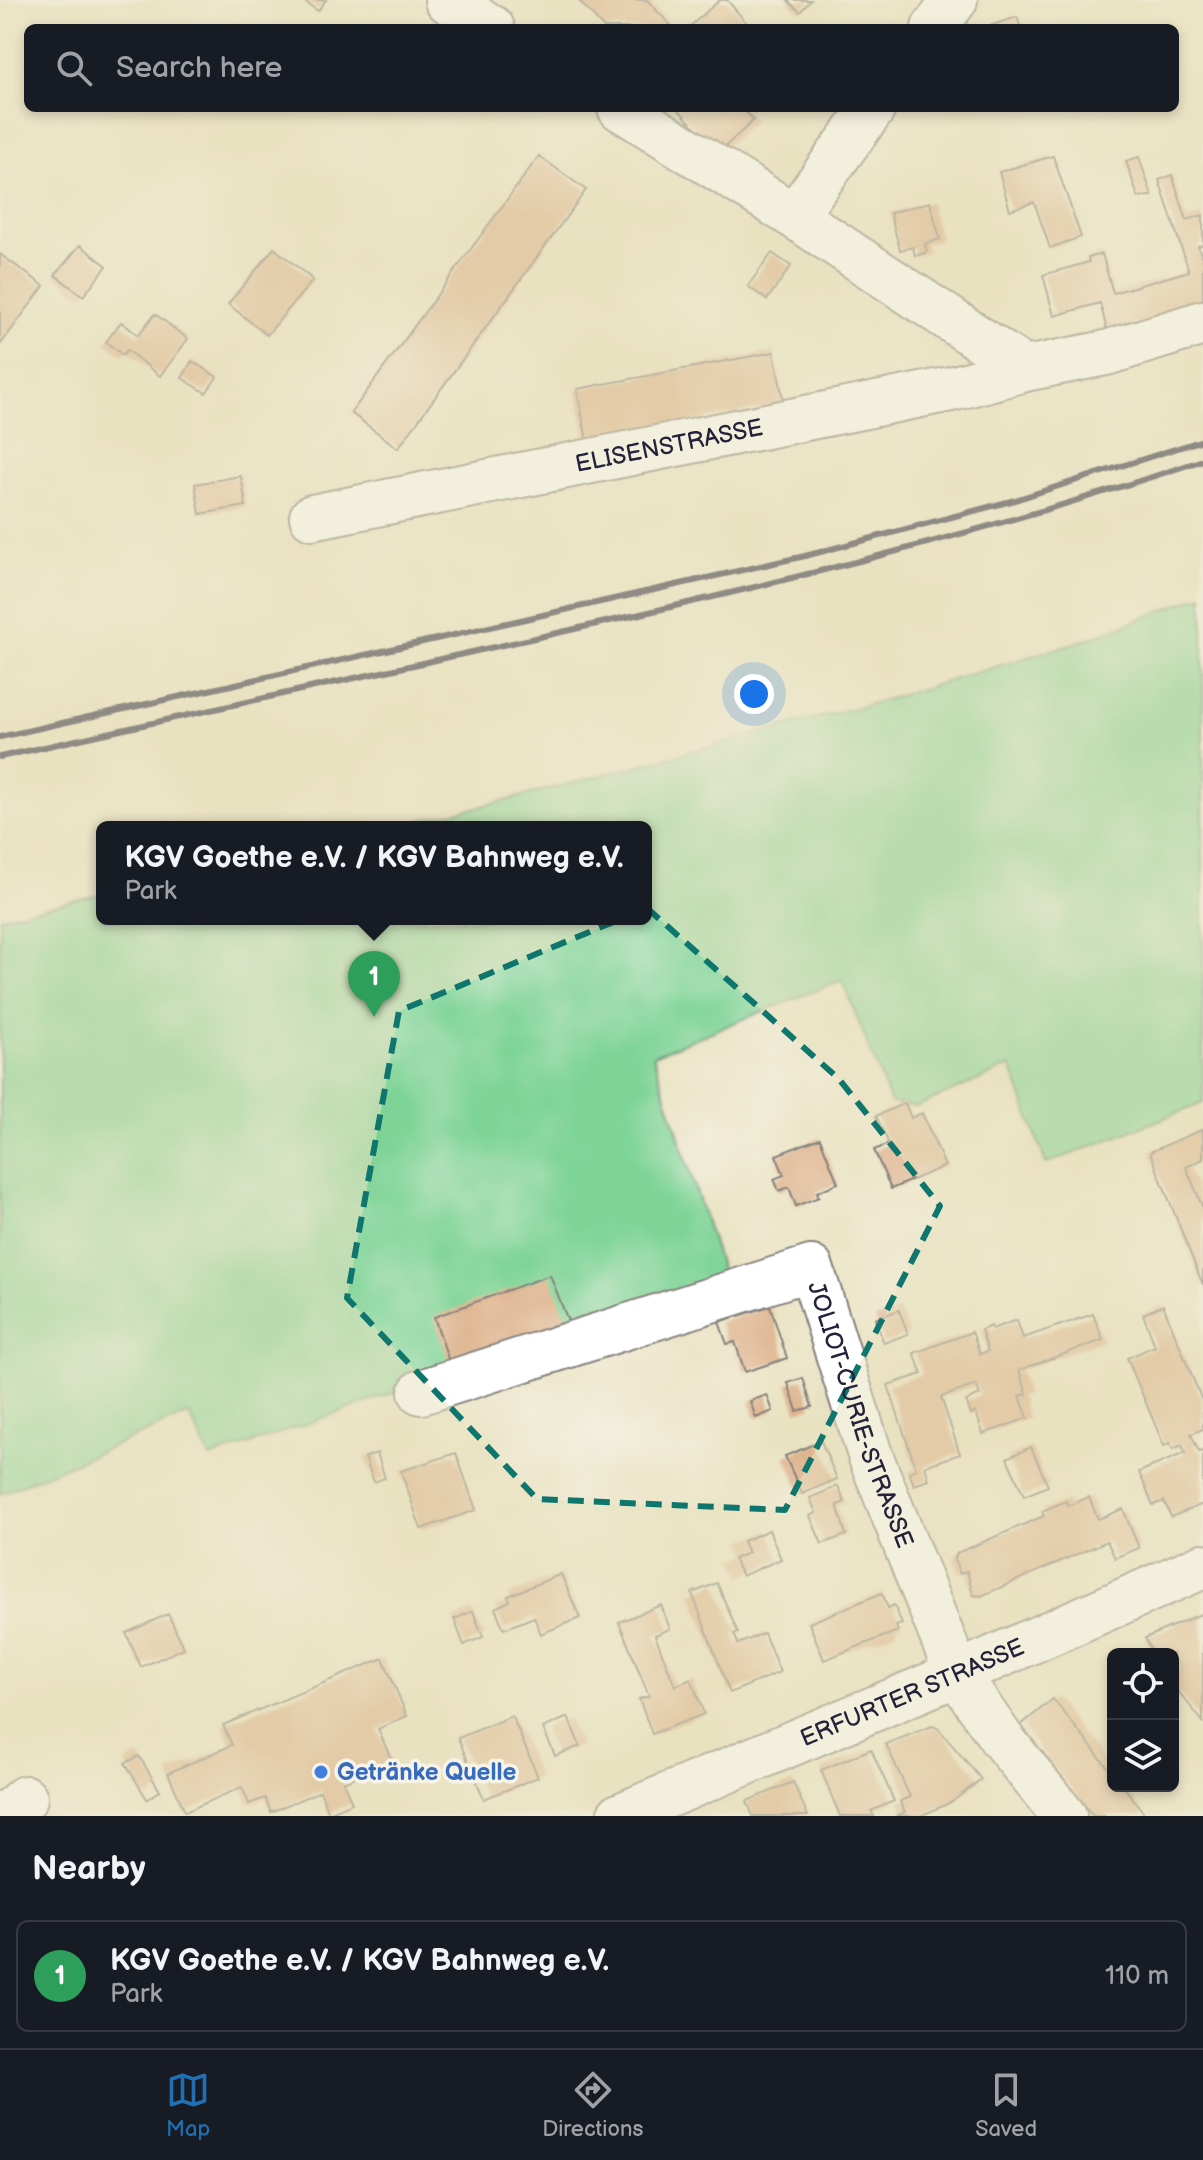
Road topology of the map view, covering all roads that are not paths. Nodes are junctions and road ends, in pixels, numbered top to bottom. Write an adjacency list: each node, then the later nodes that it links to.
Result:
1 (447, 0): 3 (street)
2 (955, 0): 4 (street)
3 (486, 24)
4 (937, 24)
5 (626, 112): 7 (street)
6 (870, 112): 7 (street)
7 (794, 216): 9 (street)
8 (1203, 323): 9 (street, ELISENSTRASSE)
9 (1025, 369): 10 (street, ELISENSTRASSE)
10 (312, 517)
11 (421, 1392): 13 (street, JOLIOT-CURIE-STRASSE)
12 (1203, 1566): 13 (street, ERFURTER STRASSE)
13 (957, 1674): 14 (street, ERFURTER STRASSE); 15 (street)
14 (619, 1816)
15 (1064, 1816)

